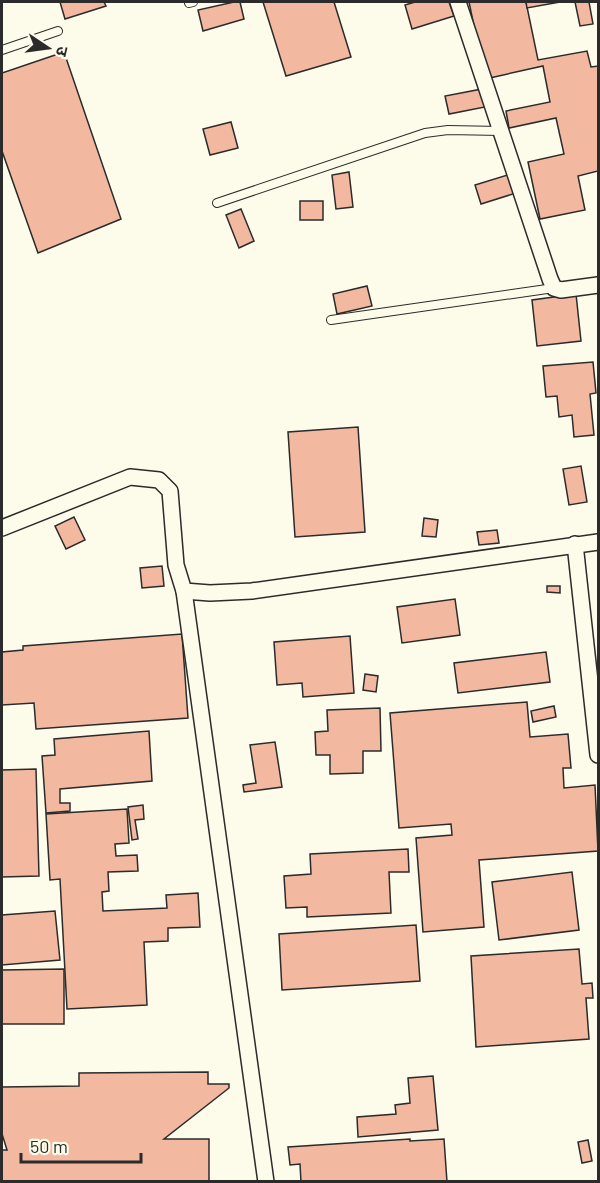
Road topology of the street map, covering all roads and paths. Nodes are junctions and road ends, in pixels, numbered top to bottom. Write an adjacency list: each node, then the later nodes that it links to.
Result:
1 (458, 2): 4 (street)
2 (58, 31): 3 (lane)
3 (2, 50)
4 (501, 131): 5 (lane); 7 (street)
5 (216, 203)
6 (598, 285): 7 (street)
7 (554, 288): 8 (lane)
8 (331, 320)
9 (2, 528): 12 (street)
10 (598, 542): 11 (street)
11 (575, 544): 12 (street); 13 (street)
12 (184, 591): 14 (street)
13 (598, 755)
14 (266, 1182)

